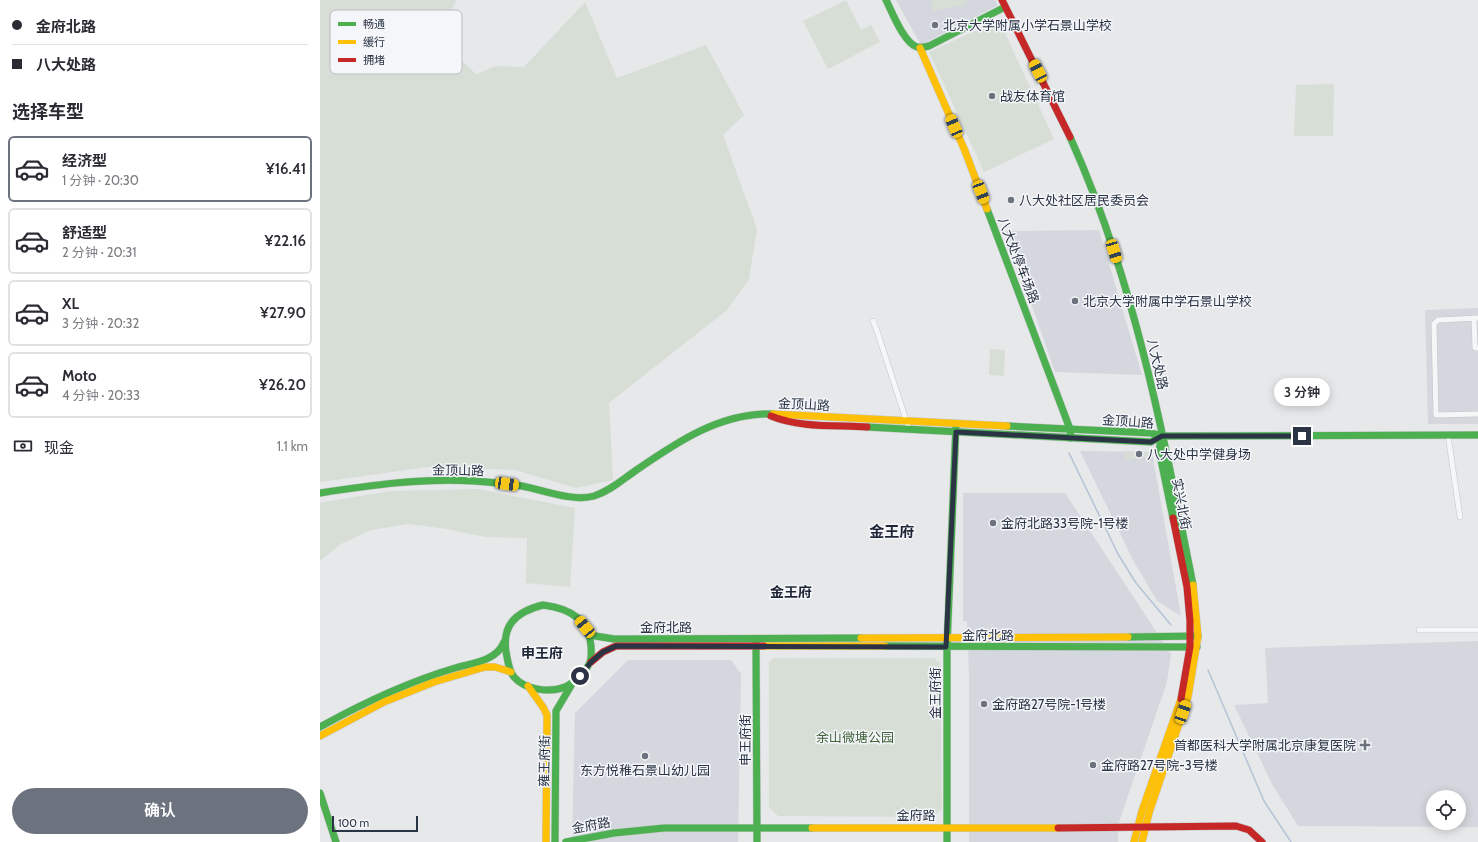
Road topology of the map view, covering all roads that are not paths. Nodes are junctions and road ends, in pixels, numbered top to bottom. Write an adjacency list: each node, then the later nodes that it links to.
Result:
1 (886, 0): 3 (street, 八大处停车场路)
2 (1003, 4): 3 (street); 16 (street, 八大处路)
3 (920, 48): 12 (street, 八大处停车场路)
4 (1476, 318): 6 (street); 8 (street)
5 (873, 321): 9 (street)
6 (1478, 348)
7 (766, 414): 9 (street, 金顶山路); 11 (street, 金顶山路); 18 (street, 金顶山路)
8 (1478, 414)
9 (907, 422): 10 (street, 金顶山路); 11 (street)
10 (956, 424): 12 (street, 金顶山路); 13 (street, 金王府街)
11 (909, 430): 13 (street, 金顶山路)
12 (1070, 430): 16 (street, 金顶山路); 17 (street, 八大处停车场路)
13 (956, 432): 17 (street, 金顶山路); 25 (street, 金王府街)
14 (1448, 435): 15 (street); 16 (street); 19 (street)
15 (1478, 435)
16 (1162, 436): 17 (street, 金顶山路); 23 (street, 实兴北街)
17 (1072, 438)
18 (320, 493)
19 (1460, 517)
20 (1419, 630): 21 (street)
21 (1478, 630)
22 (590, 634): 24 (street, 金府北路); 26 (street); 30 (street)
23 (1194, 636): 25 (street, 金府北路); 29 (street, 实兴北街)
24 (756, 638): 25 (street, 金府北路); 27 (street, 申王府街)
25 (947, 638): 28 (street, 金王府街)
26 (504, 641): 31 (street); 34 (street)
27 (756, 646): 28 (street, 金府北路); 30 (street, 金府北路); 38 (street, 申王府街)
28 (946, 647): 29 (street, 金府北路); 37 (street, 金王府街)
29 (1194, 647): 39 (street, 实兴北街)
30 (591, 662): 32 (street)
31 (511, 672): 33 (street); 35 (street)
32 (572, 684): 33 (street); 42 (street, 雍王府街)
33 (528, 686): 41 (street, 雍王府街)
34 (320, 727)
35 (320, 736)
36 (320, 793): 40 (street)
37 (947, 827): 38 (street, 金府路); 39 (street, 金府路); 45 (street, 金王府街)
38 (757, 828): 43 (street, 金府路); 44 (street, 申王府街)
39 (1142, 828): 46 (street, 实兴北街); 47 (street, 实兴北街); 48 (street, 金府路)
40 (336, 842)
41 (546, 842)
42 (555, 842)
43 (566, 842)
44 (757, 842)
45 (947, 842)
46 (1134, 842)
47 (1142, 842)
48 (1262, 842)

